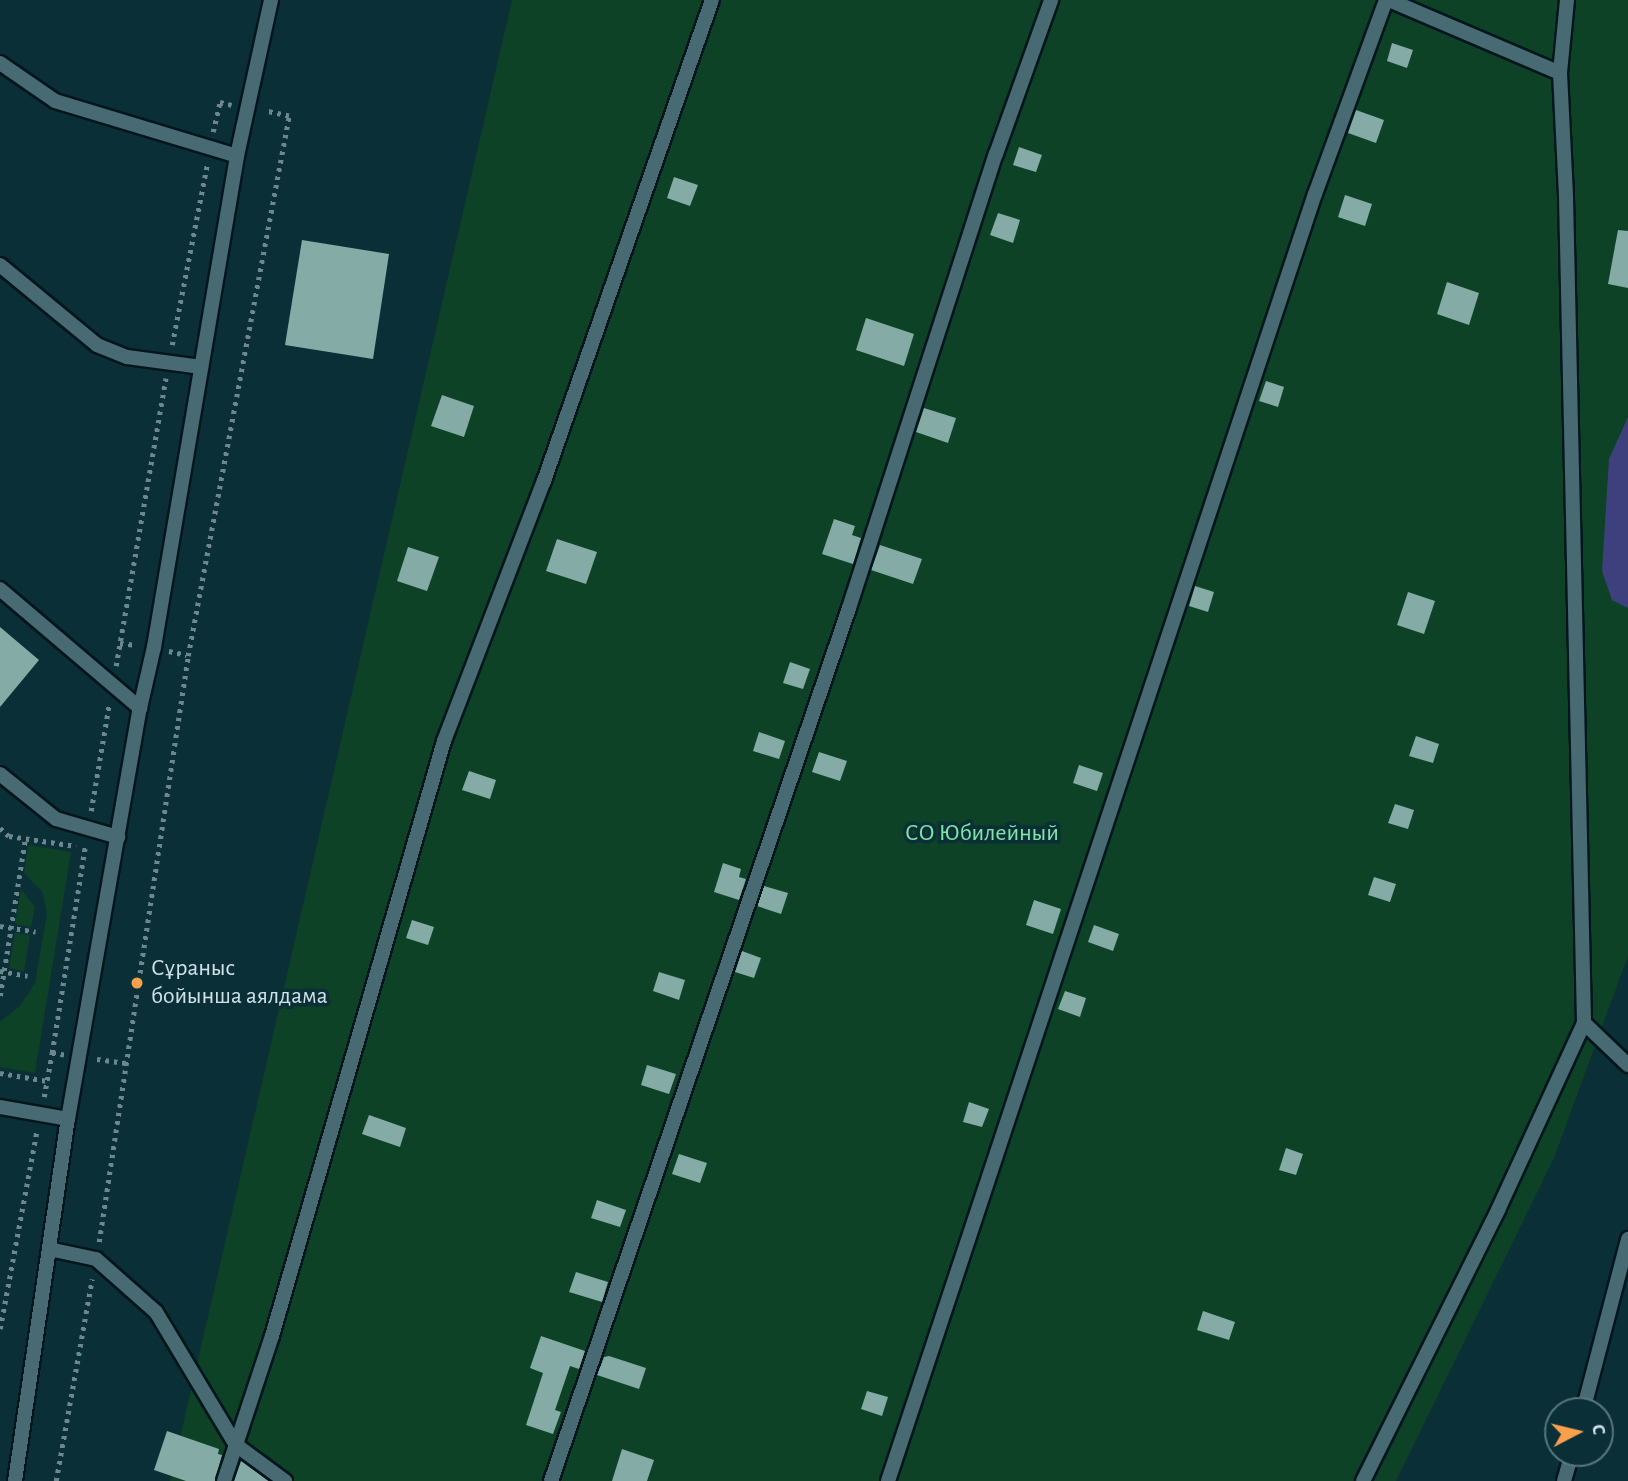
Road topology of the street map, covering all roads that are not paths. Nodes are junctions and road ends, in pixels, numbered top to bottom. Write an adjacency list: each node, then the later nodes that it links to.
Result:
1 (271, 0): 8 (lane)
2 (712, 0): 22 (lane)
3 (1051, 0): 26 (lane)
4 (1387, 0): 7 (lane); 27 (lane)
5 (1567, 0): 7 (lane)
6 (0, 63): 8 (lane)
7 (1560, 73): 15 (lane)
8 (237, 156): 10 (lane)
9 (0, 265): 10 (lane)
10 (201, 367): 12 (lane)
11 (0, 589): 12 (lane)
12 (140, 708): 14 (lane)
13 (0, 774): 14 (lane)
14 (118, 837): 18 (lane)
15 (1584, 1023): 16 (lane); 28 (lane)
16 (1628, 1065)
17 (0, 1107): 18 (lane)
18 (68, 1119): 20 (lane)
19 (1628, 1239): 21 (lane)
20 (49, 1249): 22 (lane); 23 (lane)
21 (1587, 1397)
22 (236, 1445): 24 (lane); 25 (lane)
23 (15, 1481)
24 (224, 1481)
25 (285, 1481)
26 (551, 1481)
27 (888, 1481)
28 (1363, 1481)

